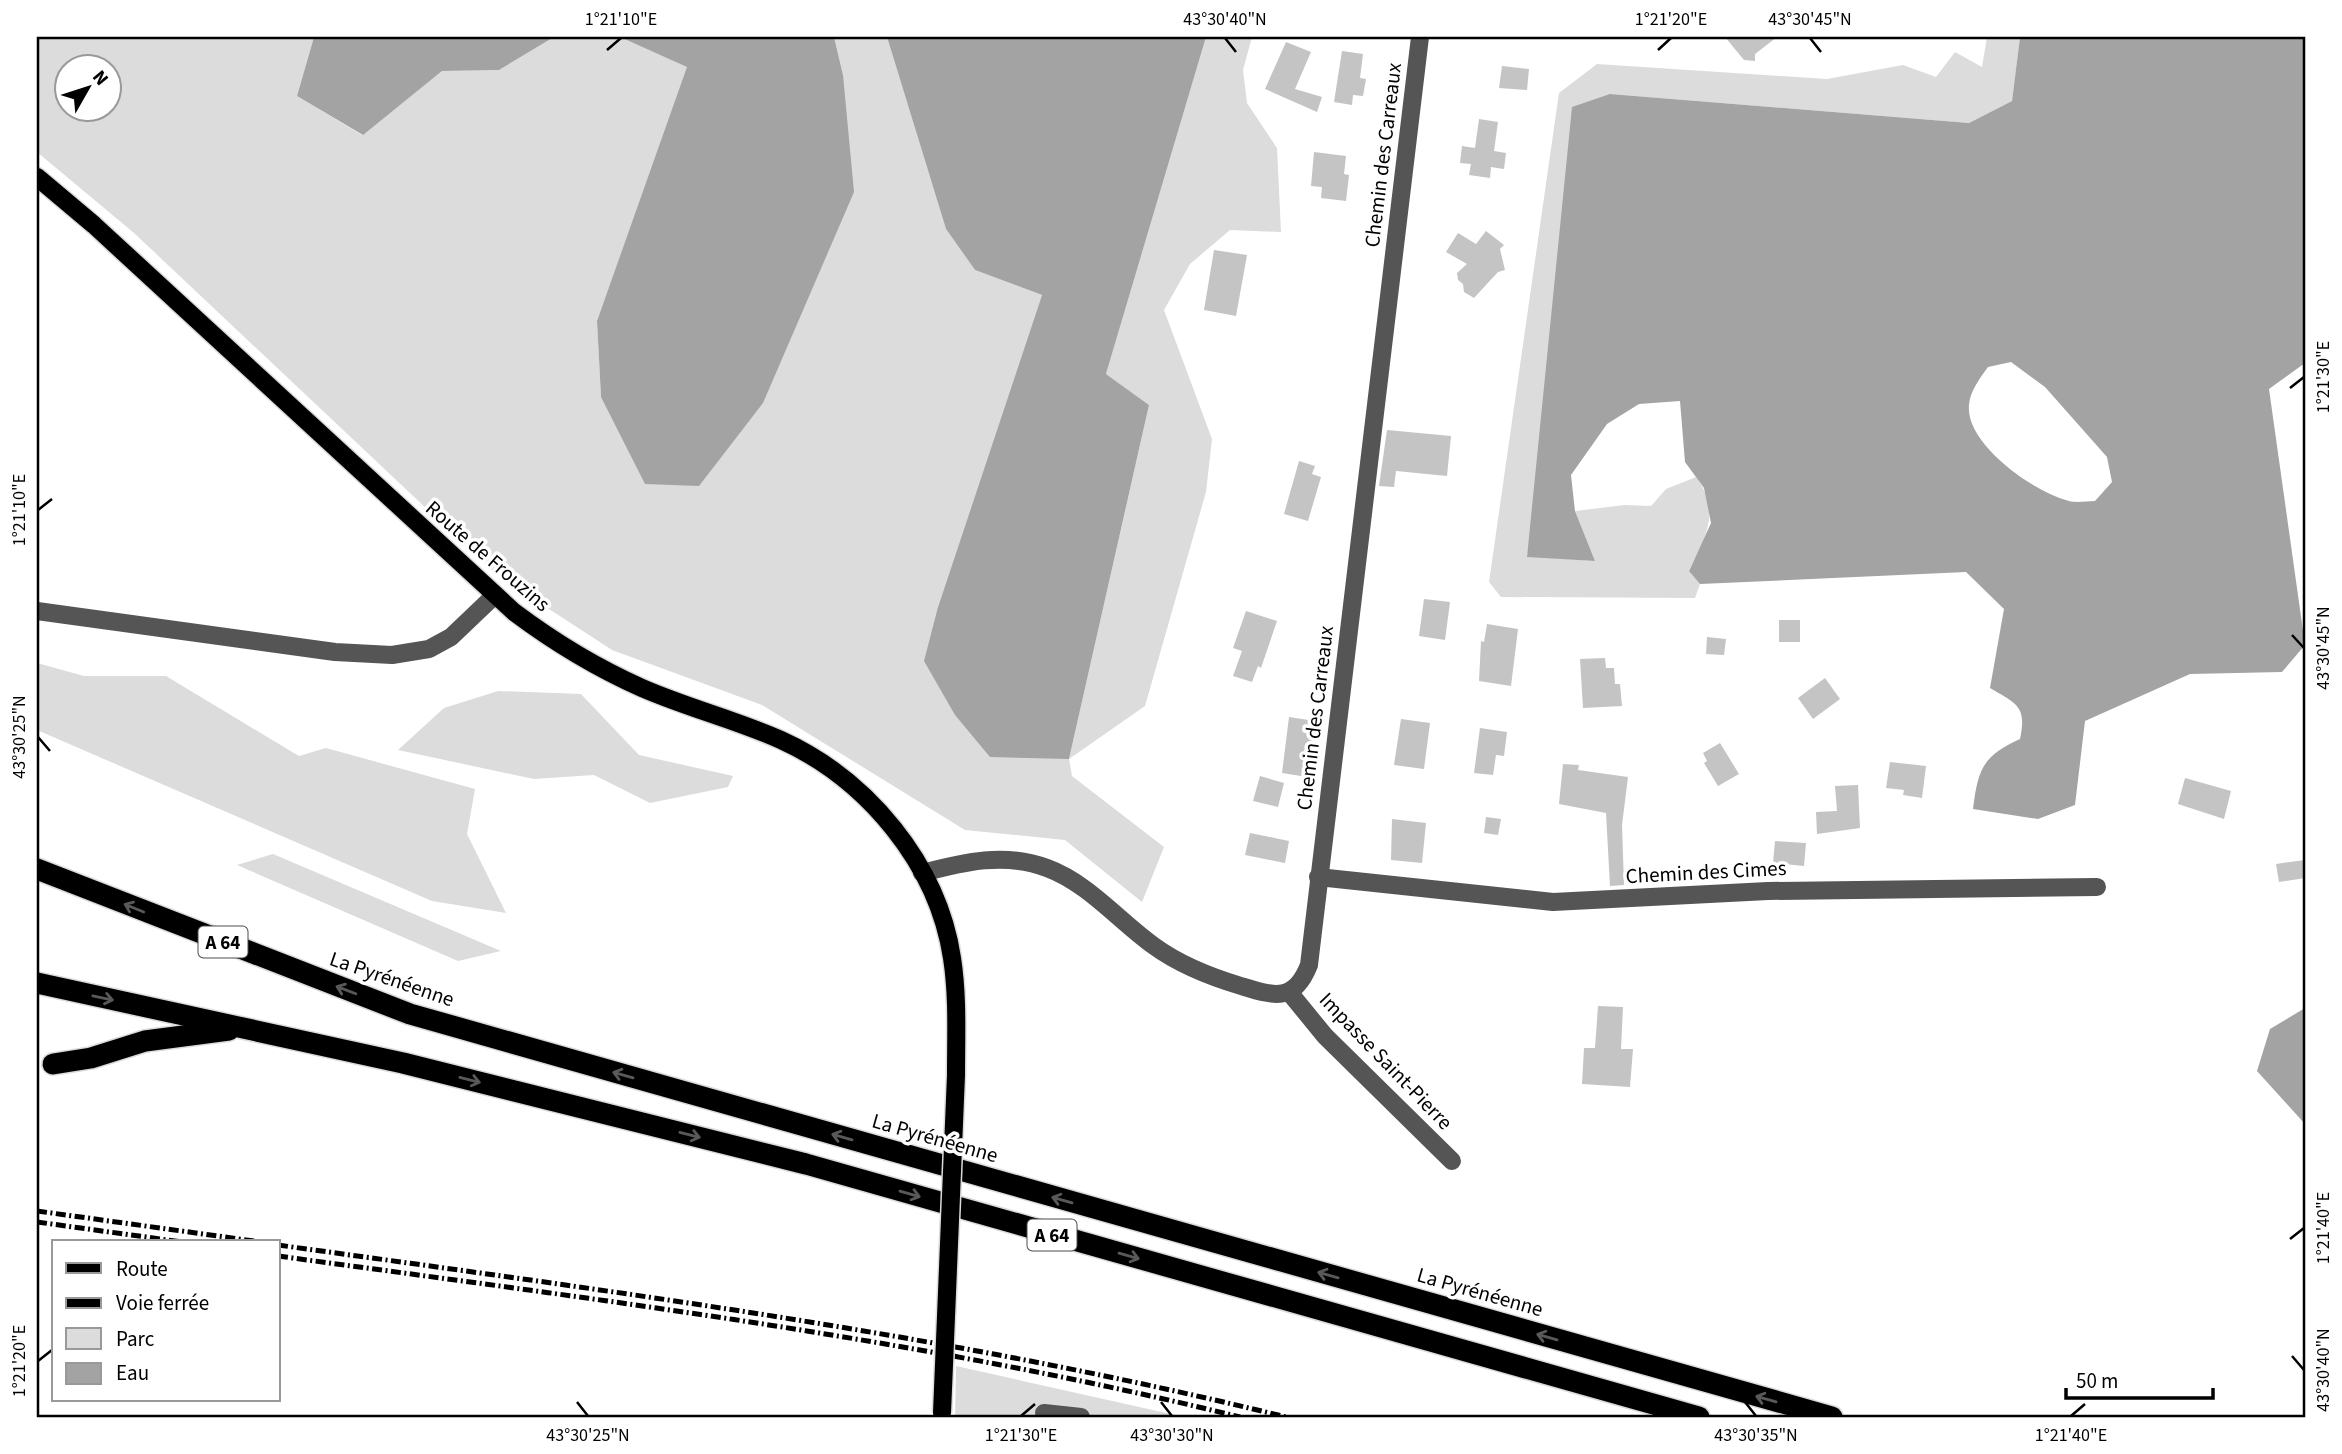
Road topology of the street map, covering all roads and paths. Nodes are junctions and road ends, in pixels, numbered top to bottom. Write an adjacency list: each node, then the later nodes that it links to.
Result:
1 (1420, 37): 7 (street, Chemin des Carreaux)
2 (37, 177): 3 (main road, Route de Frouzins)
3 (494, 596): 4 (street); 6 (main road, Route de Frouzins)
4 (37, 611)
5 (37, 869): 18 (highway, La Pyrénéenne / A 64, one-way to 5)
6 (922, 873): 10 (street); 15 (main road, Route de Frouzins, bridge)
7 (1318, 877): 8 (street, Chemin des Cimes); 10 (street, Chemin des Carreaux)
8 (2097, 887)
9 (37, 983): 11 (highway, A 64, one-way to 11)
10 (1289, 992): 13 (street, Impasse Saint-Pierre)
11 (243, 1028): 12 (highway); 17 (highway, A 64, one-way to 17)
12 (45, 1067)
13 (1452, 1161)
14 (1044, 1413): 16 (street)
15 (942, 1415)
16 (1082, 1417)
17 (1699, 1417)
18 (1832, 1417)

